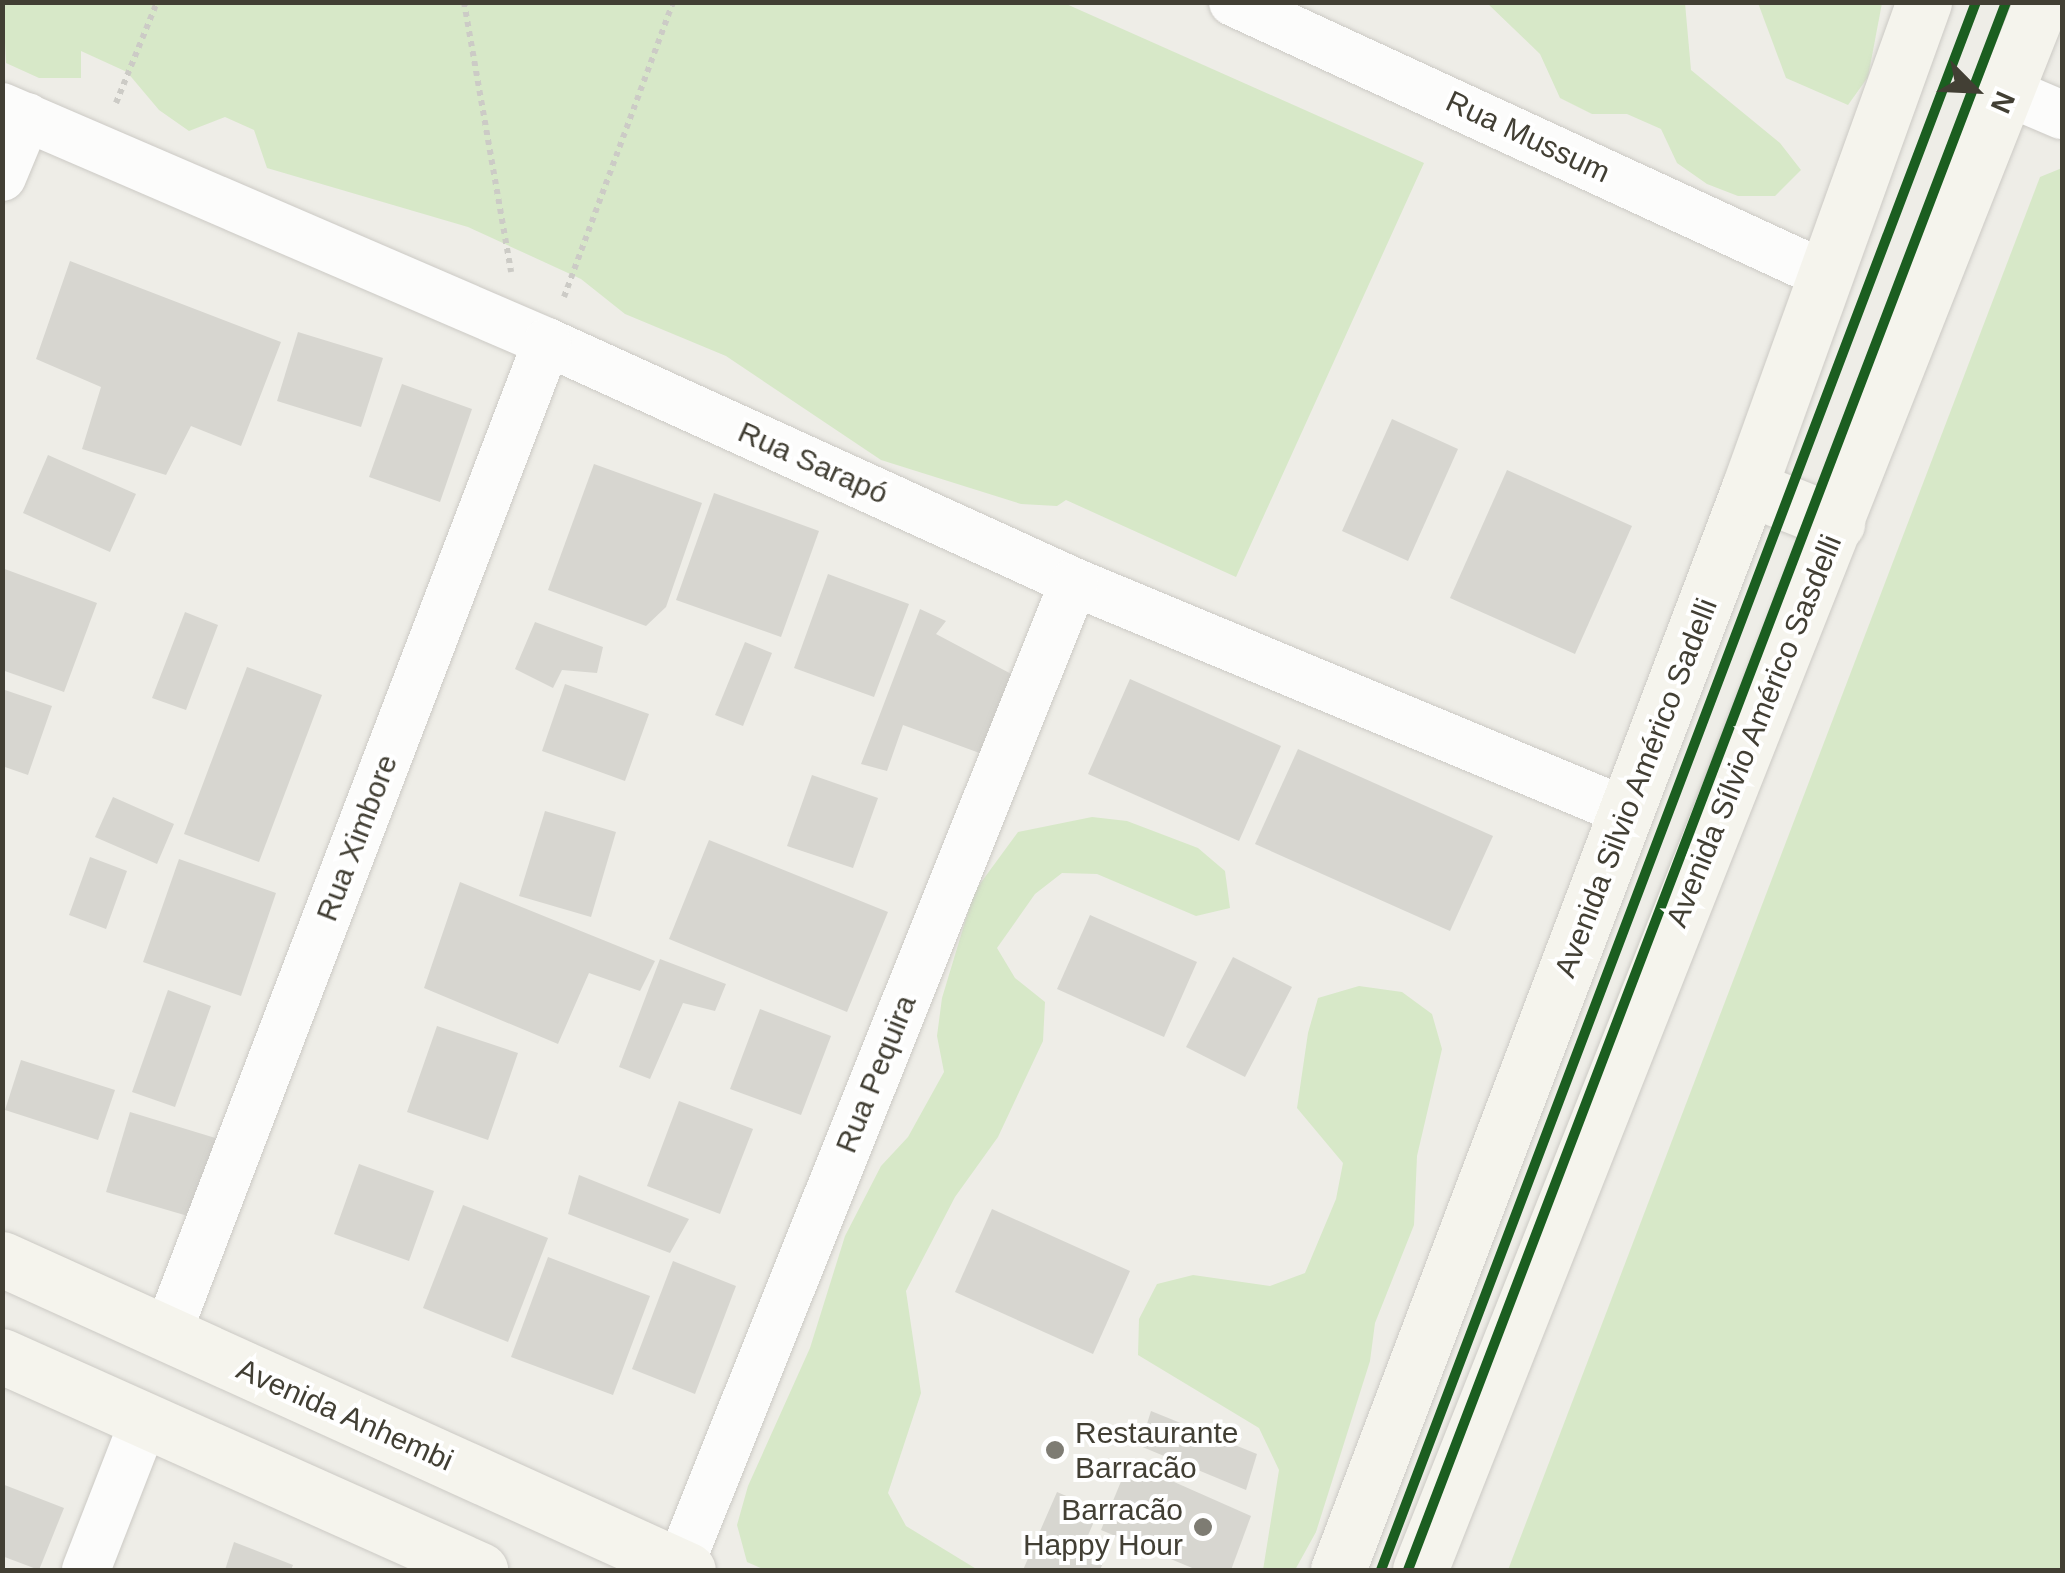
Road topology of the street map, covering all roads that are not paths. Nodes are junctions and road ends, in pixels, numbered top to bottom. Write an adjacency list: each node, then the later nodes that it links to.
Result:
1 (1233, 2): 4 (street, Rua Mussum)
2 (1924, 2): 9 (main road, Avenida Silvio Américo Sadelli)
3 (2041, 2): 5 (main road, Avenida Sílvio Américo Sasdelli)
4 (1324, 21): 9 (street, Rua Mussum)
5 (2008, 92): 7 (street); 12 (main road, Avenida Sílvio Américo Sasdelli)
6 (15, 112): 8 (street); 10 (street, Rua Sarapó)
7 (2062, 115)
8 (2, 176)
9 (1823, 274): 11 (main road, Avenida Silvio Américo Sadelli)
10 (534, 337): 13 (street, Rua Sarapó); 16 (street, Rua Ximbore)
11 (1749, 488): 12 (main road); 14 (main road, Avenida Silvio Américo Sadelli)
12 (1838, 522): 23 (main road, Avenida Sílvio Américo Sasdelli)
13 (1074, 582): 14 (street, Rua Sarapó); 19 (street, Rua Pequira)
14 (1628, 812): 22 (main road, Avenida Silvio Américo Sadelli)
15 (2, 1259): 16 (main road, Avenida Anhembi)
16 (166, 1334): 19 (main road, Avenida Anhembi)
17 (2, 1356): 18 (main road)
18 (145, 1419): 20 (street); 21 (main road)
19 (683, 1569)
20 (86, 1570)
21 (480, 1570)
22 (1338, 1570)
23 (1420, 1570)

